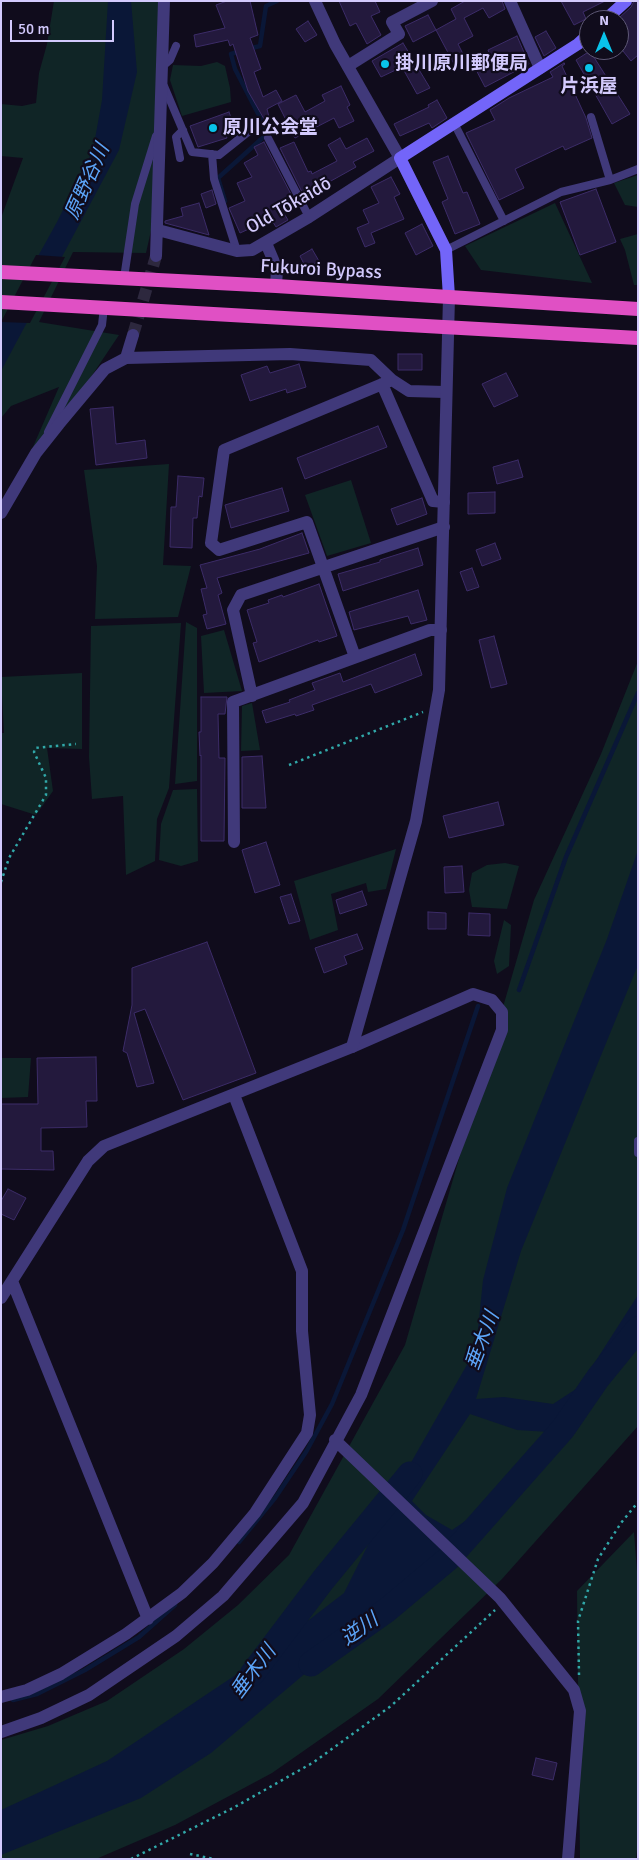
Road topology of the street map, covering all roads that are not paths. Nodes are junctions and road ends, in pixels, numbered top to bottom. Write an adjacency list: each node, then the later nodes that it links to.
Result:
1 (164, 1): 9 (street)
2 (315, 1): 10 (street)
3 (432, 1): 10 (street)
4 (510, 1): 11 (street)
5 (626, 1): 6 (main road)
6 (616, 10)
7 (579, 43): 11 (main road)
8 (176, 46): 9 (lane)
9 (163, 66): 12 (street)
10 (348, 66): 21 (street)
11 (540, 68): 15 (main road)
12 (162, 82): 13 (street); 17 (lane)
13 (162, 114): 26 (street); 32 (lane)
14 (591, 117): 23 (lane)
15 (454, 123): 21 (main road); 25 (lane)
16 (258, 124): 19 (lane)
17 (182, 130): 19 (lane); 20 (lane)
18 (268, 138): 24 (lane)
19 (212, 154): 29 (lane)
20 (180, 158)
21 (400, 158): 24 (street, Old Tōkaidō); 28 (main road)
22 (638, 169): 23 (lane)
23 (610, 180): 25 (lane)
24 (309, 217): 27 (street, Old Tōkaidō)
25 (504, 220): 28 (lane)
26 (158, 230): 29 (street, Old Tōkaidō); 30 (street)
27 (266, 243): 29 (street, Old Tōkaidō); 33 (street)
28 (446, 250): 34 (main road)
29 (237, 251)
30 (156, 256)
31 (1, 272): 32 (highway, Fukuroi Bypass)
32 (124, 278): 33 (highway, Fukuroi Bypass)
33 (276, 286): 34 (highway, Fukuroi Bypass)
34 (449, 297): 37 (highway, Fukuroi Bypass); 38 (street)
35 (1, 302): 36 (highway)
36 (104, 308): 38 (highway); 44 (lane)
37 (638, 309)
38 (448, 329): 40 (highway); 43 (street)
39 (133, 335): 41 (street)
40 (638, 338)
41 (126, 358): 42 (street); 44 (street)
42 (387, 382): 43 (street); 45 (street); 48 (street)
43 (445, 392): 45 (street)
44 (36, 453): 46 (street)
45 (444, 502): 47 (street)
46 (1, 513)
47 (444, 526): 48 (street); 49 (street)
48 (324, 567): 50 (street); 51 (street)
49 (442, 630): 50 (street); 53 (street)
50 (355, 657): 51 (street)
51 (252, 696): 52 (street)
52 (234, 842)
53 (352, 1047): 54 (street); 59 (street)
54 (234, 1095): 57 (street); 60 (street)
55 (638, 1141): 56 (lane)
56 (638, 1153)
57 (12, 1281): 58 (street); 60 (street)
58 (2, 1296)
59 (338, 1443): 62 (street); 65 (street)
60 (148, 1618): 61 (street)
61 (1, 1697)
62 (26, 1723): 63 (street); 64 (street)
63 (1, 1728)
64 (1, 1732)
65 (568, 1859)

